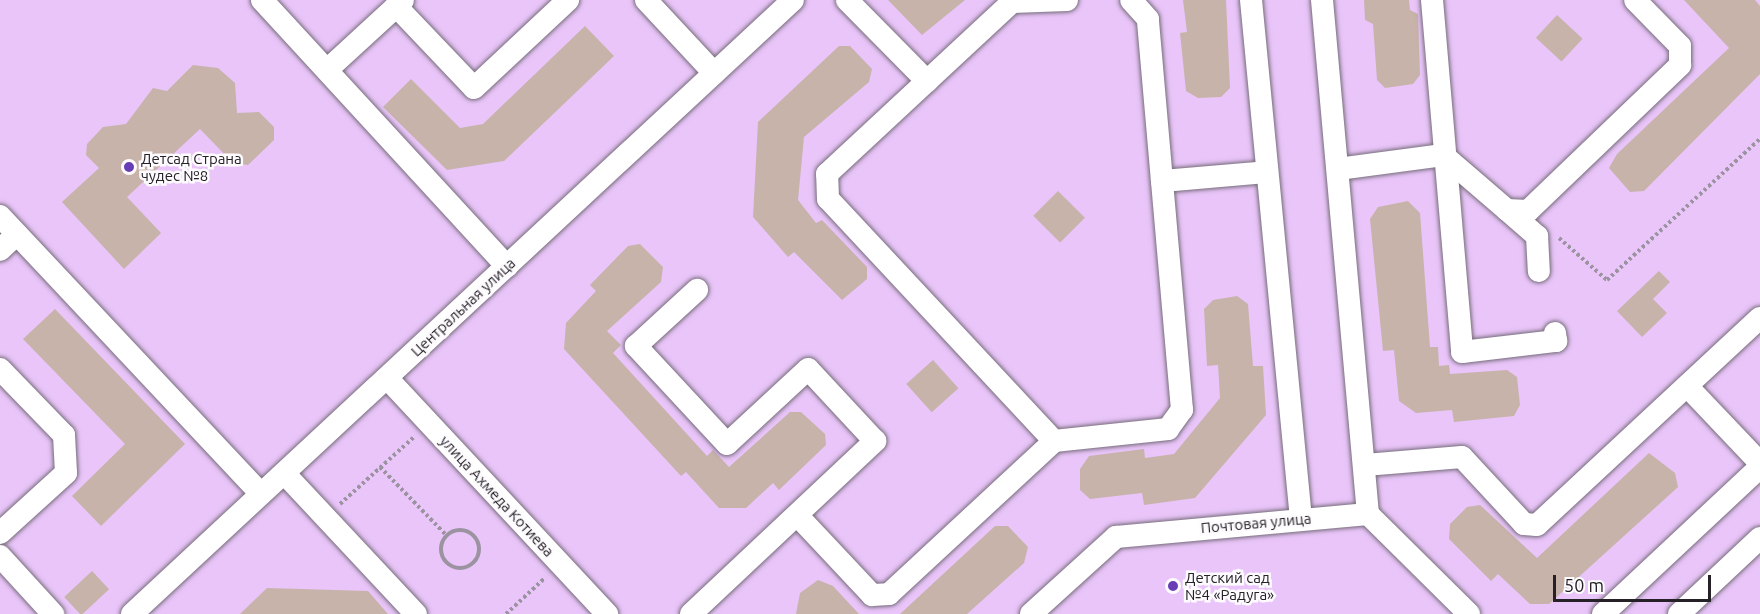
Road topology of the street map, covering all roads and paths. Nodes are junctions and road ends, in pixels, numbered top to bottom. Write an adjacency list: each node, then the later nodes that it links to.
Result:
1 (262, 0): 13 (street)
2 (568, 0): 12 (street)
3 (646, 0): 14 (street)
4 (793, 0): 14 (street, Центральная улица)
5 (847, 0): 15 (street)
6 (1067, 0): 15 (street)
7 (1131, 0): 20 (street)
8 (1251, 0): 19 (street)
9 (1322, 0): 18 (street)
10 (1432, 0): 17 (street)
11 (1642, 2): 21 (street)
12 (400, 3): 13 (street)
13 (327, 70): 26 (street)
14 (714, 73): 26 (street, Центральная улица)
15 (927, 81): 35 (street)
16 (1760, 139): 24 (path)
17 (1443, 155): 18 (street); 21 (street); 30 (street)
18 (1338, 169): 36 (street)
19 (1267, 172): 20 (street); 44 (street)
20 (1162, 181): 35 (street)
21 (1508, 210): 27 (street)
22 (0, 216): 23 (street)
23 (17, 234): 25 (street); 40 (street)
24 (1555, 234)
25 (0, 250)
26 (507, 266): 32 (street, Центральная улица)
27 (1539, 271)
28 (697, 290): 42 (street)
29 (1760, 318): 33 (street)
30 (1555, 333)
31 (0, 369): 45 (street)
32 (387, 378): 39 (street, Центральная улица); 49 (street, улица Ахмеда Котиева)
33 (1687, 386): 36 (street); 37 (street)
34 (418, 433): 38 (path)
35 (1054, 441): 42 (street)
36 (1365, 465): 41 (street)
37 (1760, 465): 58 (street)
38 (380, 468): 43 (path); 46 (path)
39 (284, 473): 40 (street, Центральная улица); 43 (street)
40 (261, 494): 51 (street, Центральная улица)
41 (1368, 513): 44 (street, Почтовая улица); 57 (street)
42 (797, 515): 55 (street)
43 (325, 518): 52 (street)
44 (1301, 519): 56 (street, Почтовая улица)
45 (0, 533)
46 (447, 536): 46 (path)
47 (1760, 538): 59 (street)
48 (0, 556): 50 (street)
49 (560, 564): 53 (path); 54 (street, улица Ахмеда Котиева)
50 (52, 614)
51 (132, 614)
52 (416, 614)
53 (506, 614)
54 (607, 614)
55 (691, 614)
56 (1031, 614)
57 (1469, 614)
58 (1603, 614)
59 (1679, 614)

